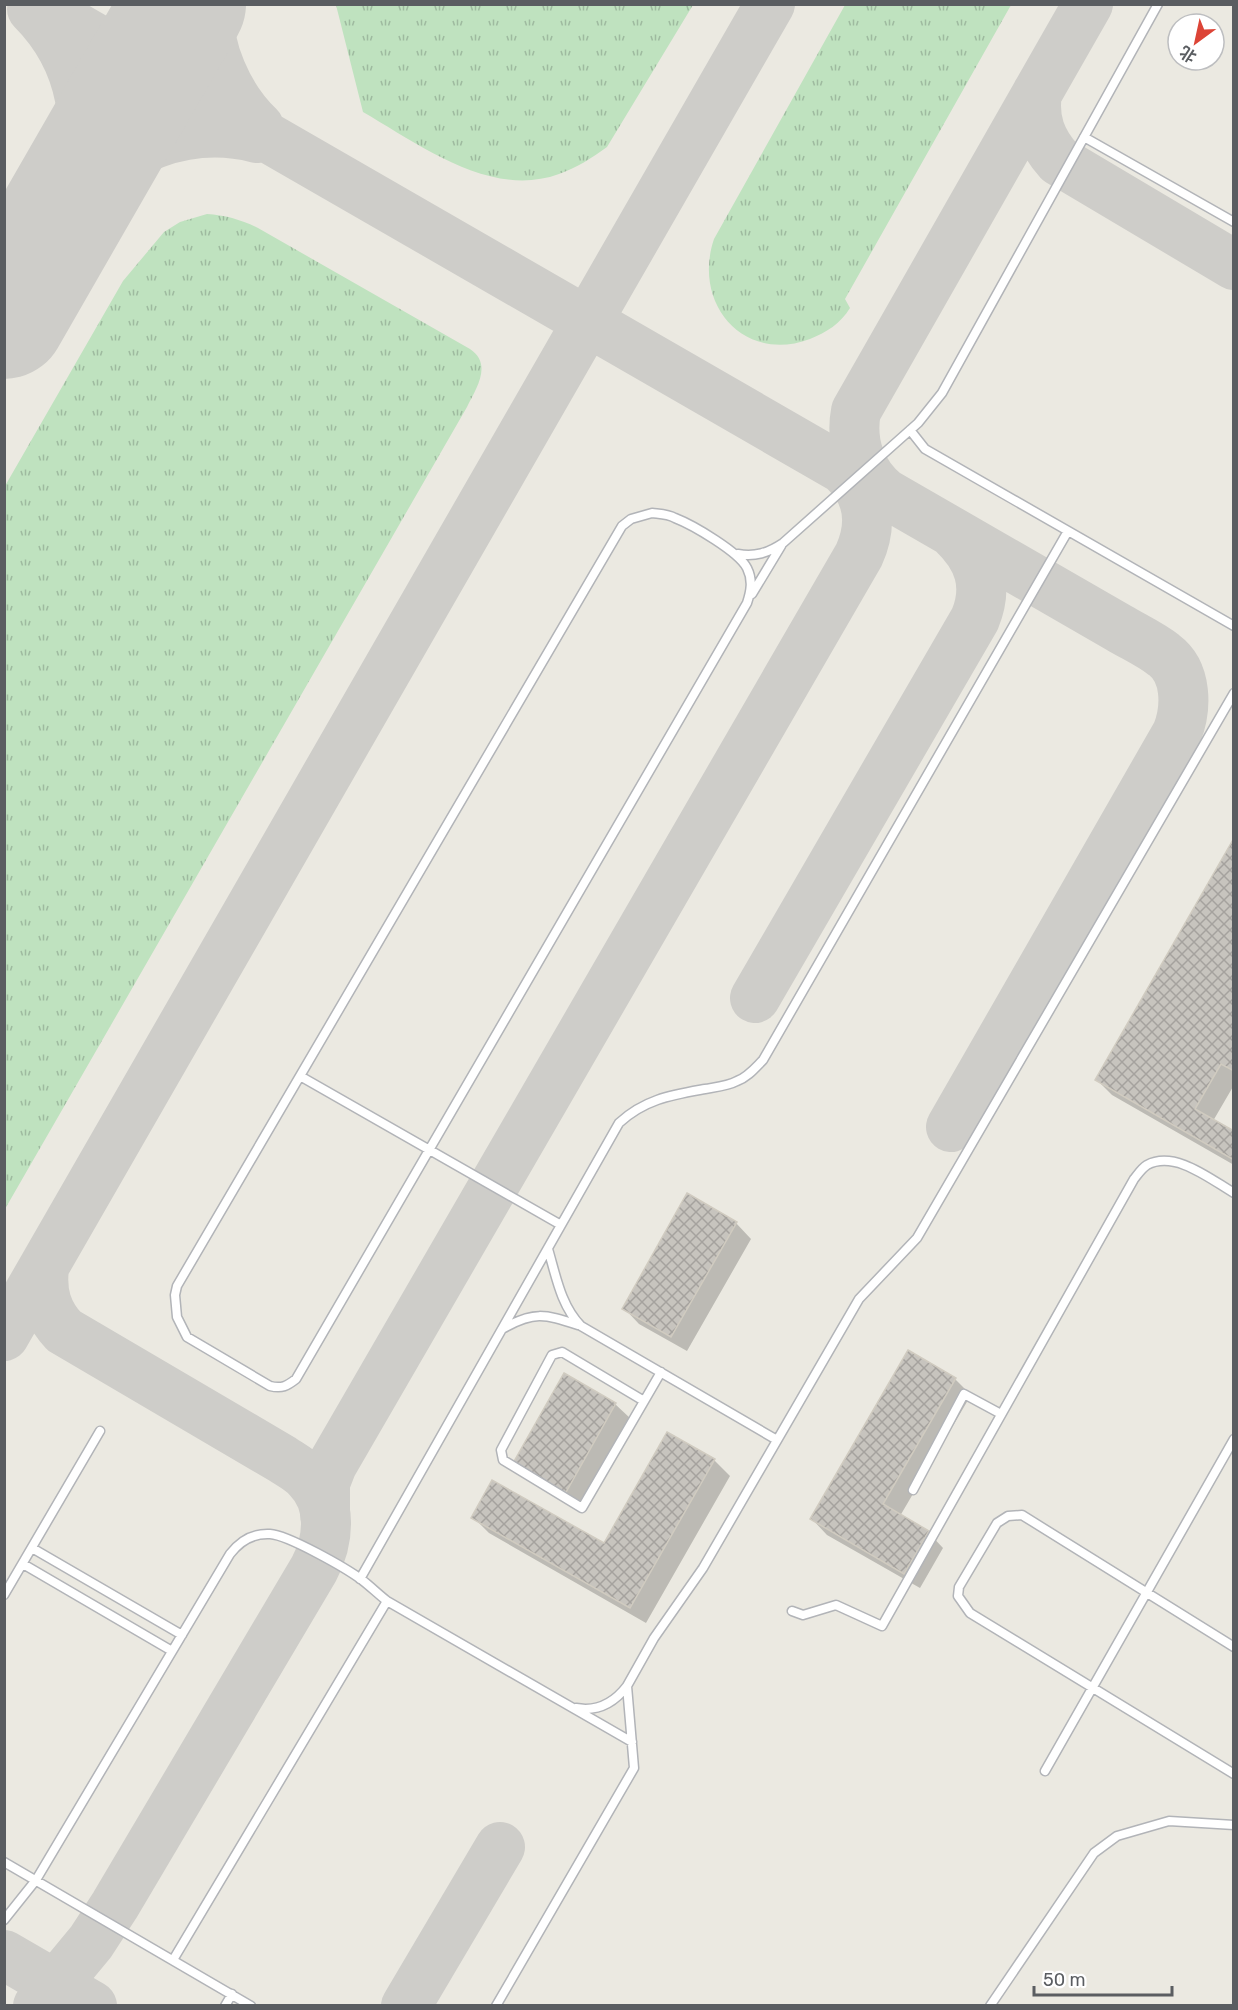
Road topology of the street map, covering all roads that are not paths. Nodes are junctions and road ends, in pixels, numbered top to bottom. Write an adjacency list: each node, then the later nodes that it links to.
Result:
1 (1158, 4): 2 (lane)
2 (1084, 137): 3 (lane); 4 (lane)
3 (1233, 222)
4 (910, 430): 5 (lane); 6 (lane)
5 (1068, 531): 9 (lane); 14 (lane)
6 (783, 543): 7 (lane); 8 (lane)
7 (738, 554): 8 (lane); 11 (lane)
8 (747, 603): 12 (lane)
9 (1233, 627)
10 (1233, 693): 23 (lane)
11 (300, 1076): 12 (lane); 12 (lane)
12 (429, 1150): 14 (lane)
13 (1233, 1193): 20 (lane)
14 (561, 1225): 15 (lane)
15 (548, 1249): 16 (lane); 17 (lane)
16 (581, 1326): 17 (lane); 18 (lane)
17 (502, 1329): 27 (lane)
18 (661, 1372): 19 (lane); 23 (lane)
19 (644, 1401): 19 (lane)
20 (1001, 1414): 24 (lane); 31 (lane)
21 (100, 1431): 25 (lane)
22 (1233, 1439): 28 (lane)
23 (777, 1440): 35 (lane)
24 (913, 1490)
25 (32, 1548): 26 (lane); 32 (lane)
26 (23, 1564): 29 (lane); 34 (lane)
27 (360, 1579): 30 (lane); 32 (lane)
28 (1146, 1592): 33 (lane); 36 (lane); 36 (lane)
29 (4, 1595)
30 (387, 1601): 37 (lane); 45 (lane)
31 (792, 1611)
32 (182, 1635): 34 (lane)
33 (1233, 1647)
34 (172, 1651): 43 (lane)
35 (627, 1686): 37 (lane); 38 (lane)
36 (1092, 1688): 39 (lane); 40 (lane)
37 (571, 1707): 38 (lane)
38 (632, 1742): 49 (lane)
39 (1045, 1771)
40 (1233, 1774)
41 (1233, 1825): 50 (lane)
42 (4, 1862): 43 (lane)
43 (36, 1880): 44 (lane); 45 (lane)
44 (4, 1920)
45 (173, 1960): 46 (lane)
46 (232, 1994): 47 (lane); 48 (lane)
47 (225, 2006)
48 (251, 2006)
49 (496, 2006)
50 (990, 2006)

